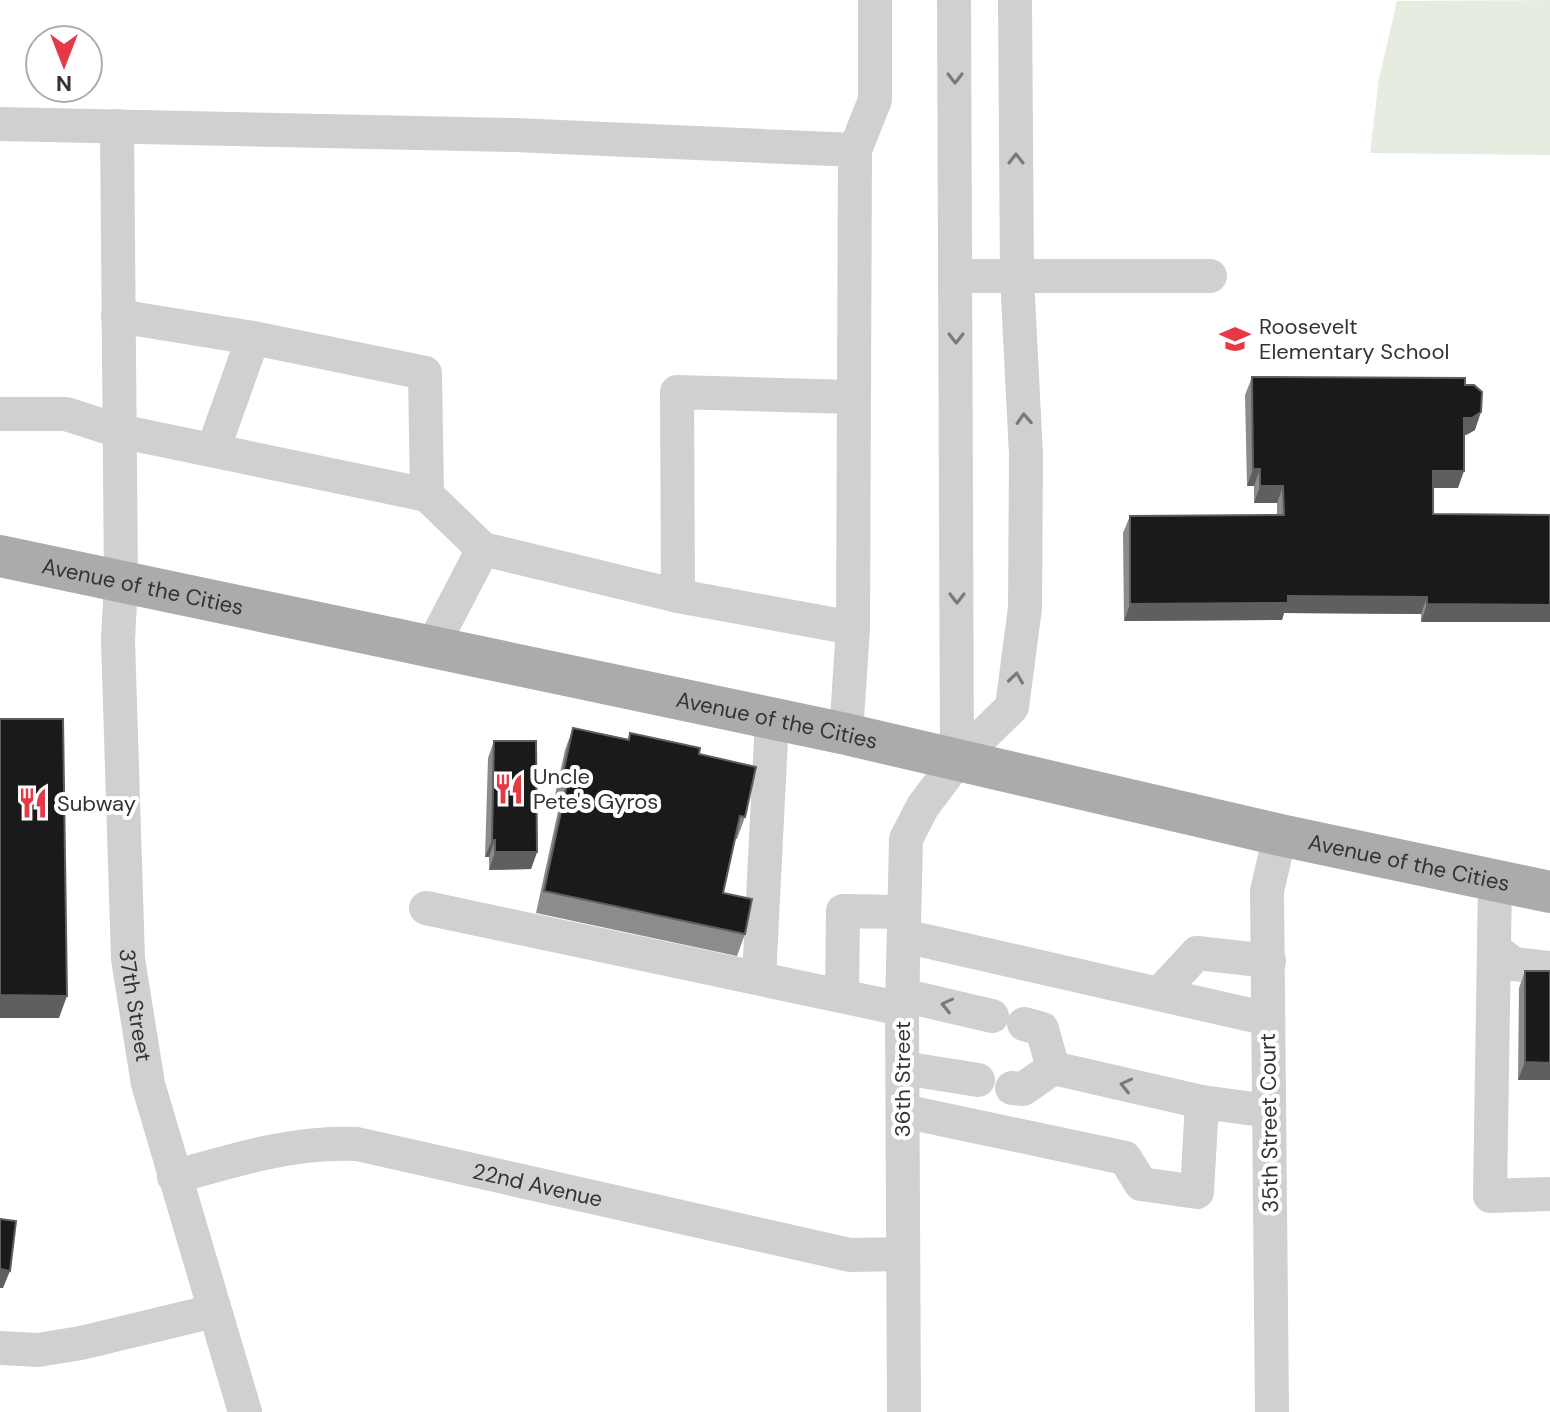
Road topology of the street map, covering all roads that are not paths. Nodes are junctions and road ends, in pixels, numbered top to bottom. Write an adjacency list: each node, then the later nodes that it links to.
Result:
1 (875, 0): 6 (street)
2 (954, 0): 7 (street, one-way to 7)
3 (1015, 0): 9 (street, 36th Street, one-way to 3)
4 (0, 124): 5 (street)
5 (117, 126): 6 (street); 10 (street, 37th Street)
6 (855, 150): 12 (street)
7 (956, 276): 9 (street); 25 (street, one-way to 25)
8 (1210, 276): 9 (street)
9 (1017, 277): 25 (street, 36th Street, one-way to 9)
10 (118, 316): 11 (street); 14 (street, 37th Street)
11 (253, 338): 15 (street); 16 (street)
12 (853, 397): 20 (street); 21 (street)
13 (0, 414): 14 (street)
14 (119, 431): 15 (street); 19 (street, 37th Street)
15 (213, 450): 16 (street)
16 (427, 495): 17 (street)
17 (483, 549): 20 (street); 22 (street)
18 (0, 556): 19 (main road, Avenue of the Cities)
19 (121, 582): 22 (main road, Avenue of the Cities); 46 (street, 37th Street)
20 (678, 596): 21 (street)
21 (853, 628): 24 (street)
22 (431, 649): 23 (main road, Avenue of the Cities)
23 (772, 719): 24 (main road, Avenue of the Cities); 34 (street)
24 (846, 734): 25 (main road, Avenue of the Cities)
25 (957, 761): 26 (main road, Avenue of the Cities); 30 (street, 36th Street)
26 (1280, 835): 27 (main road, Avenue of the Cities); 32 (street, 35th Street Court)
27 (1495, 881): 28 (main road, Avenue of the Cities); 31 (street)
28 (1550, 892)
29 (426, 908): 34 (street)
30 (904, 924): 35 (street); 36 (street); 37 (street, 36th Street)
31 (1494, 949): 33 (street); 47 (street)
32 (1269, 961): 35 (street); 38 (street, 35th Street Court)
33 (1550, 968)
34 (759, 978): 36 (street)
35 (1159, 994): 38 (street)
36 (842, 996): 37 (street)
37 (902, 1002): 39 (street, 36th Street); 40 (street, one-way to 37)
38 (1268, 1019): 45 (street, 35th Street Court)
39 (903, 1068): 41 (street); 44 (street, 36th Street)
40 (1053, 1068): 42 (street); 43 (street, one-way to 40)
41 (978, 1080)
42 (1012, 1088)
43 (1202, 1102): 44 (street); 45 (street)
44 (903, 1111): 48 (street, 36th Street)
45 (1269, 1111): 53 (street, 35th Street Court)
46 (174, 1177): 48 (street, 22nd Avenue); 49 (street, 37th Street)
47 (1550, 1194)
48 (902, 1254): 52 (street, 36th Street)
49 (214, 1311): 50 (street); 51 (street, 37th Street)
50 (0, 1348)
51 (245, 1412)
52 (904, 1412)
53 (1272, 1412)

